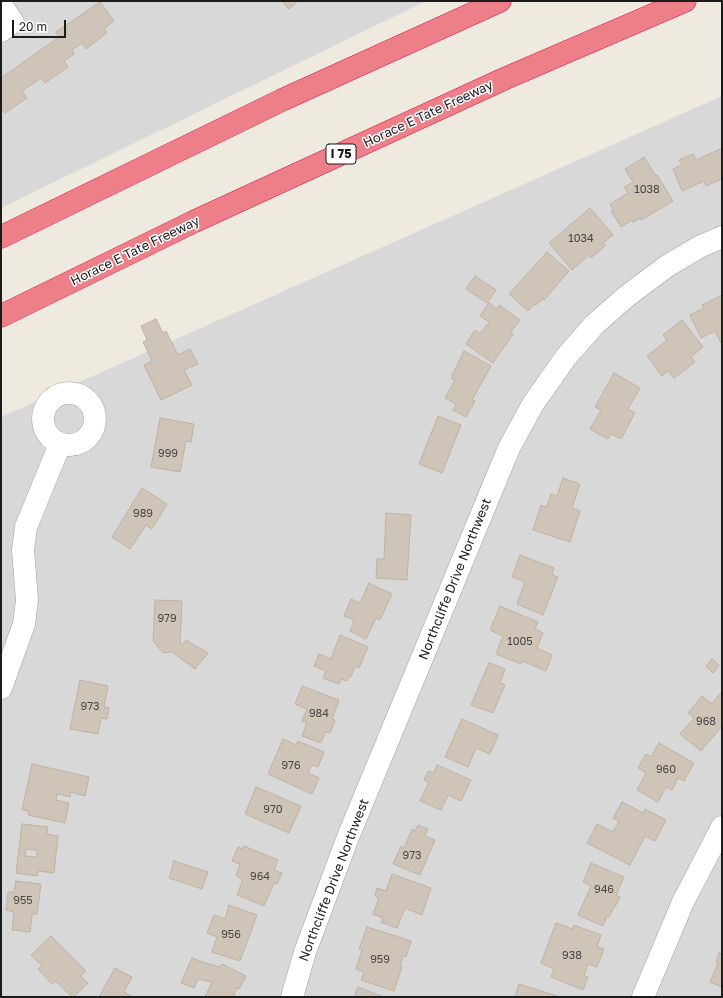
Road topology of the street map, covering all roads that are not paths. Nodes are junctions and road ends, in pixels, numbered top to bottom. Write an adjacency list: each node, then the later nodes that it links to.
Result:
1 (500, 1): 5 (highway)
2 (685, 1): 7 (highway, Horace E Tate Freeway / I 75)
3 (1, 5): 4 (street)
4 (1, 31)
5 (1, 237)
6 (722, 237): 11 (street, Northcliffe Drive Northwest)
7 (1, 316)
8 (60, 444): 9 (street)
9 (1, 688)
10 (722, 827): 12 (street)
11 (292, 997)
12 (643, 997)

